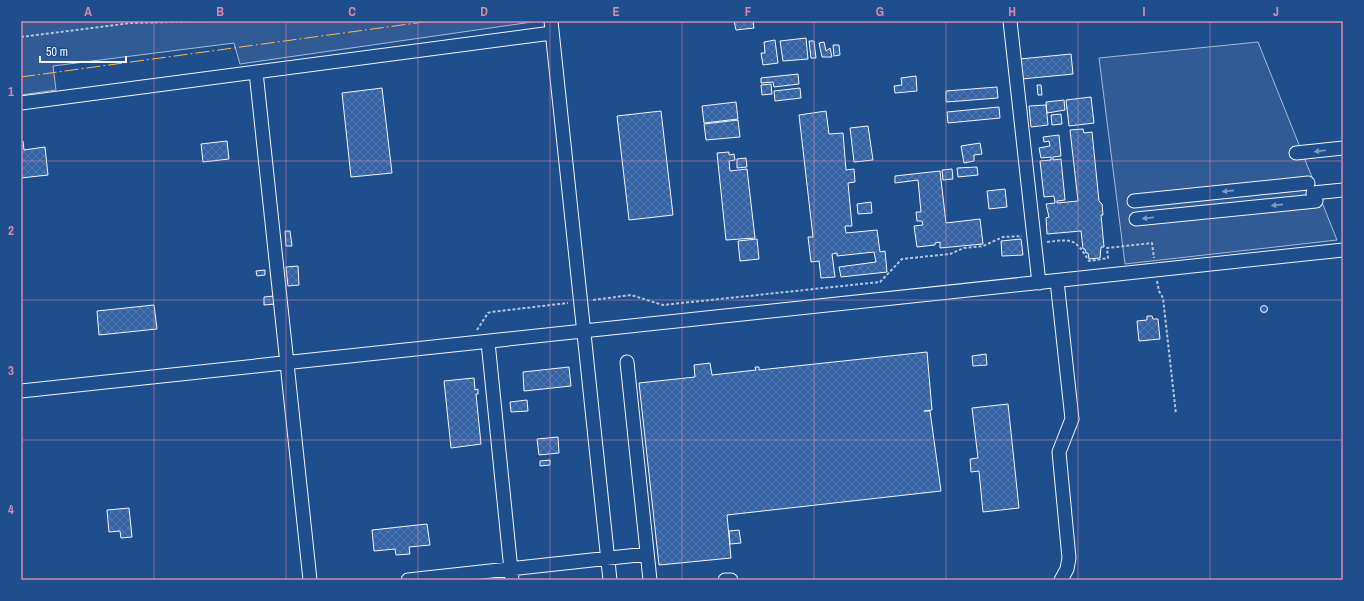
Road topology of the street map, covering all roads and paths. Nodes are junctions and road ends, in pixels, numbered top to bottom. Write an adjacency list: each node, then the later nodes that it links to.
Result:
1 (213, 21): 4 (path)
2 (1010, 21): 15 (lane)
3 (552, 27): 5 (lane); 16 (lane)
4 (21, 38)
5 (256, 72): 6 (lane); 19 (lane)
6 (21, 103)
7 (1343, 148): 8 (lane, one-way to 8)
8 (1296, 153)
9 (1343, 190): 10 (lane)
10 (1312, 192): 11 (lane, one-way to 11); 12 (lane, one-way to 12)
11 (1134, 200)
12 (1136, 219)
13 (1343, 250): 14 (lane)
14 (1057, 281): 15 (lane); 30 (lane)
15 (1040, 283): 16 (lane)
16 (584, 331): 17 (lane); 22 (lane)
17 (488, 342): 19 (lane); 23 (lane)
18 (627, 362): 21 (lane)
19 (286, 363): 20 (lane); 24 (lane)
20 (21, 391)
21 (647, 554): 22 (lane); 27 (lane)
22 (608, 558): 23 (lane); 26 (lane)
23 (512, 574): 25 (lane)
24 (310, 580)
25 (408, 580)
26 (610, 580)
27 (650, 580)
28 (725, 580): 29 (lane)
29 (731, 580)
30 (1061, 580)

